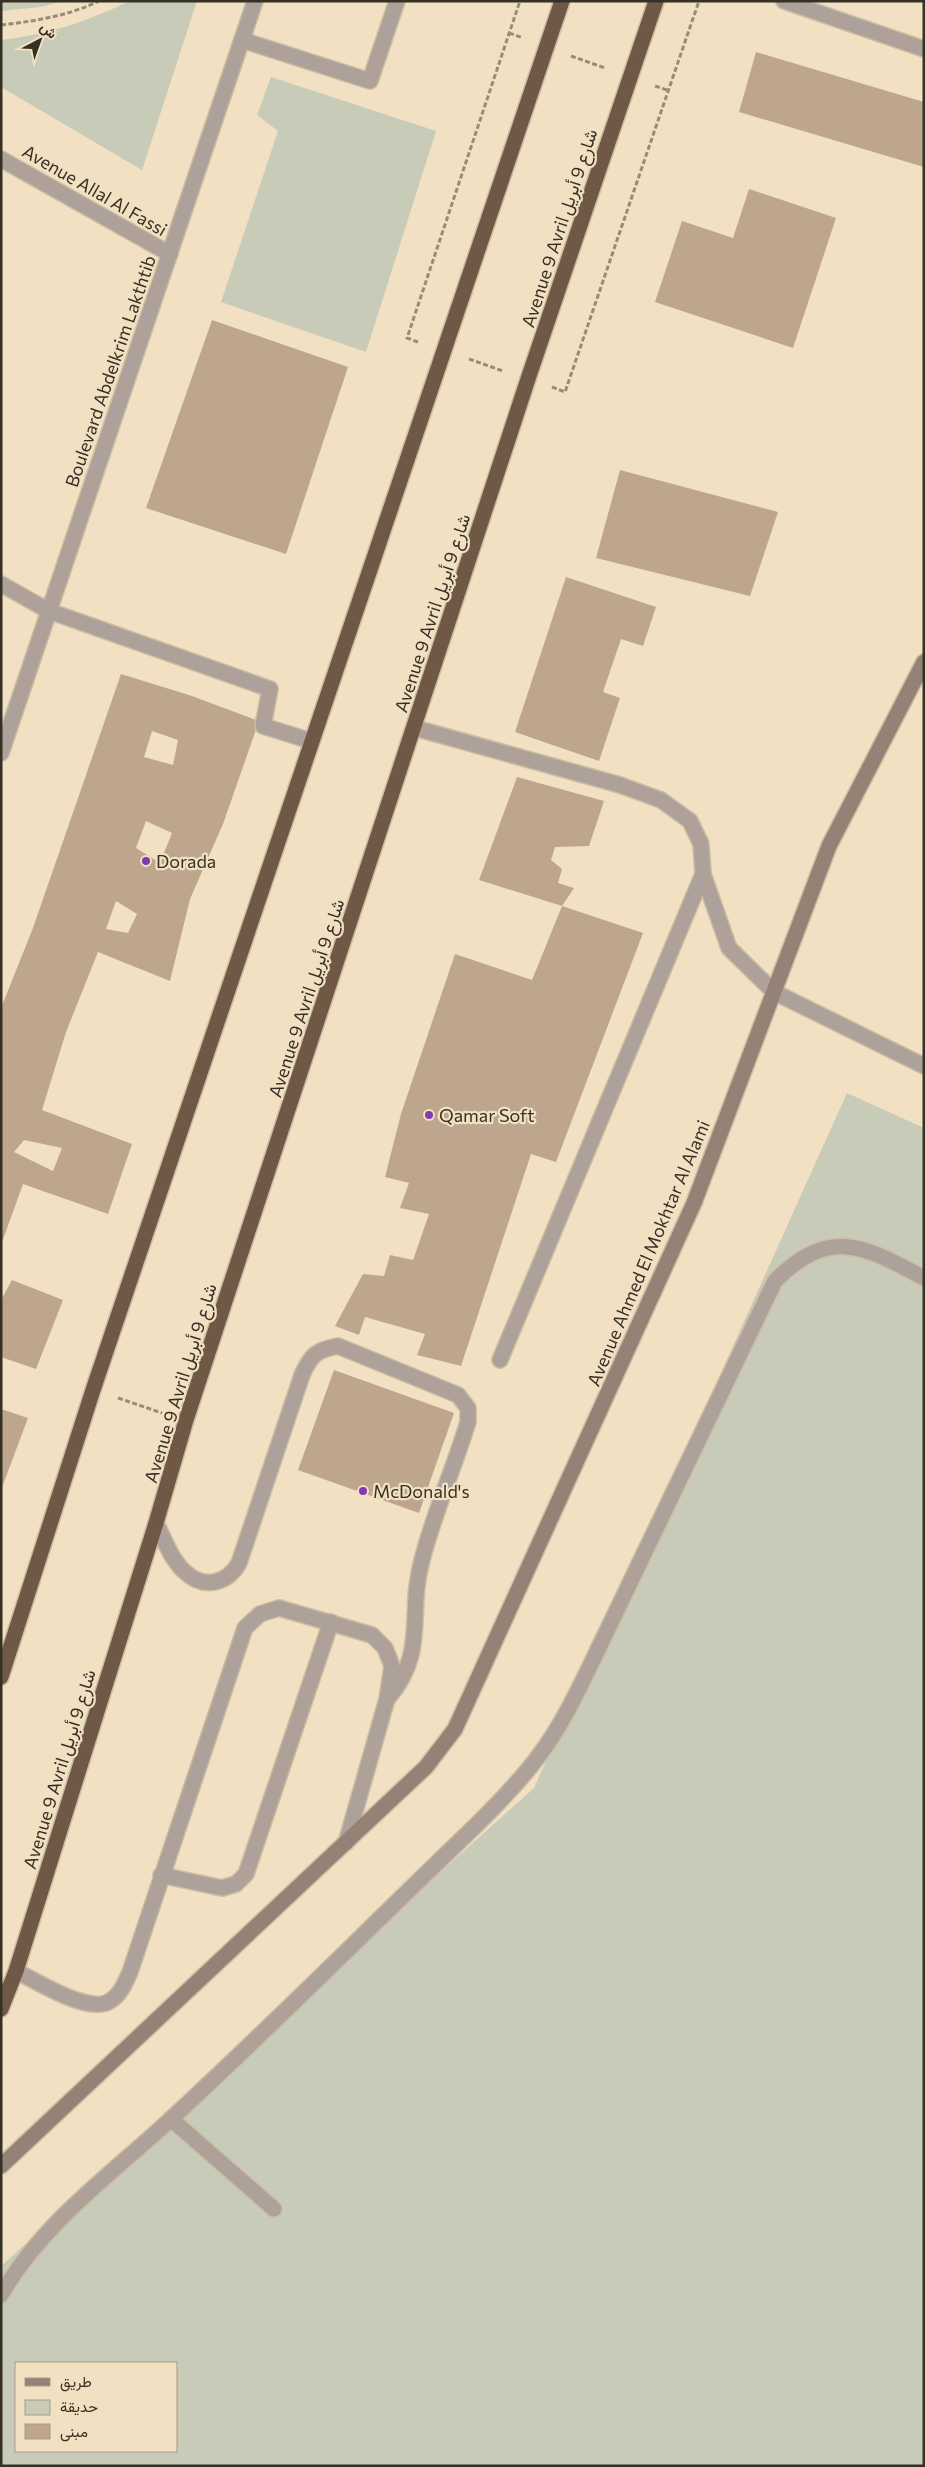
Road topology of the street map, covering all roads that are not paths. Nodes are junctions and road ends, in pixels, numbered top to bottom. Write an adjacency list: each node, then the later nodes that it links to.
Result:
1 (255, 1): 6 (street, Boulevard Abdelkrim Lakthtib)
2 (397, 1): 6 (street)
3 (562, 1): 14 (highway)
4 (656, 1): 13 (highway, Avenue 9 Avril شارع 9 أبريل)
5 (784, 1): 7 (street)
6 (242, 40): 9 (street, Boulevard Abdelkrim Lakthtib)
7 (924, 49)
8 (1, 159): 9 (street, Avenue Allal Al Fassi)
9 (170, 254): 11 (street, Boulevard Abdelkrim Lakthtib)
10 (1, 584): 11 (street)
11 (50, 611): 14 (street); 15 (street, Boulevard Abdelkrim Lakthtib)
12 (924, 662): 17 (street, Avenue Ahmed El Mokhtar Al Alami)
13 (415, 728): 16 (street); 21 (highway, Avenue 9 Avril شارع 9 أبريل)
14 (311, 741): 23 (highway)
15 (1, 754)
16 (703, 874): 17 (street); 20 (street)
17 (774, 992): 18 (street); 25 (street, Avenue Ahmed El Mokhtar Al Alami)
18 (924, 1066)
19 (924, 1278): 29 (street)
20 (500, 1360)
21 (156, 1523): 24 (street); 27 (highway, Avenue 9 Avril شارع 9 أبريل)
22 (331, 1622): 24 (street); 26 (street); 26 (street)
23 (1, 1677)
24 (387, 1699): 25 (street)
25 (346, 1843): 30 (street, Avenue Ahmed El Mokhtar Al Alami)
26 (161, 1875): 27 (street)
27 (16, 1971): 28 (highway, Avenue 9 Avril شارع 9 أبريل)
28 (1, 2009)
29 (171, 2119): 31 (street); 32 (street)
30 (1, 2166)
31 (274, 2208)
32 (1, 2295)

